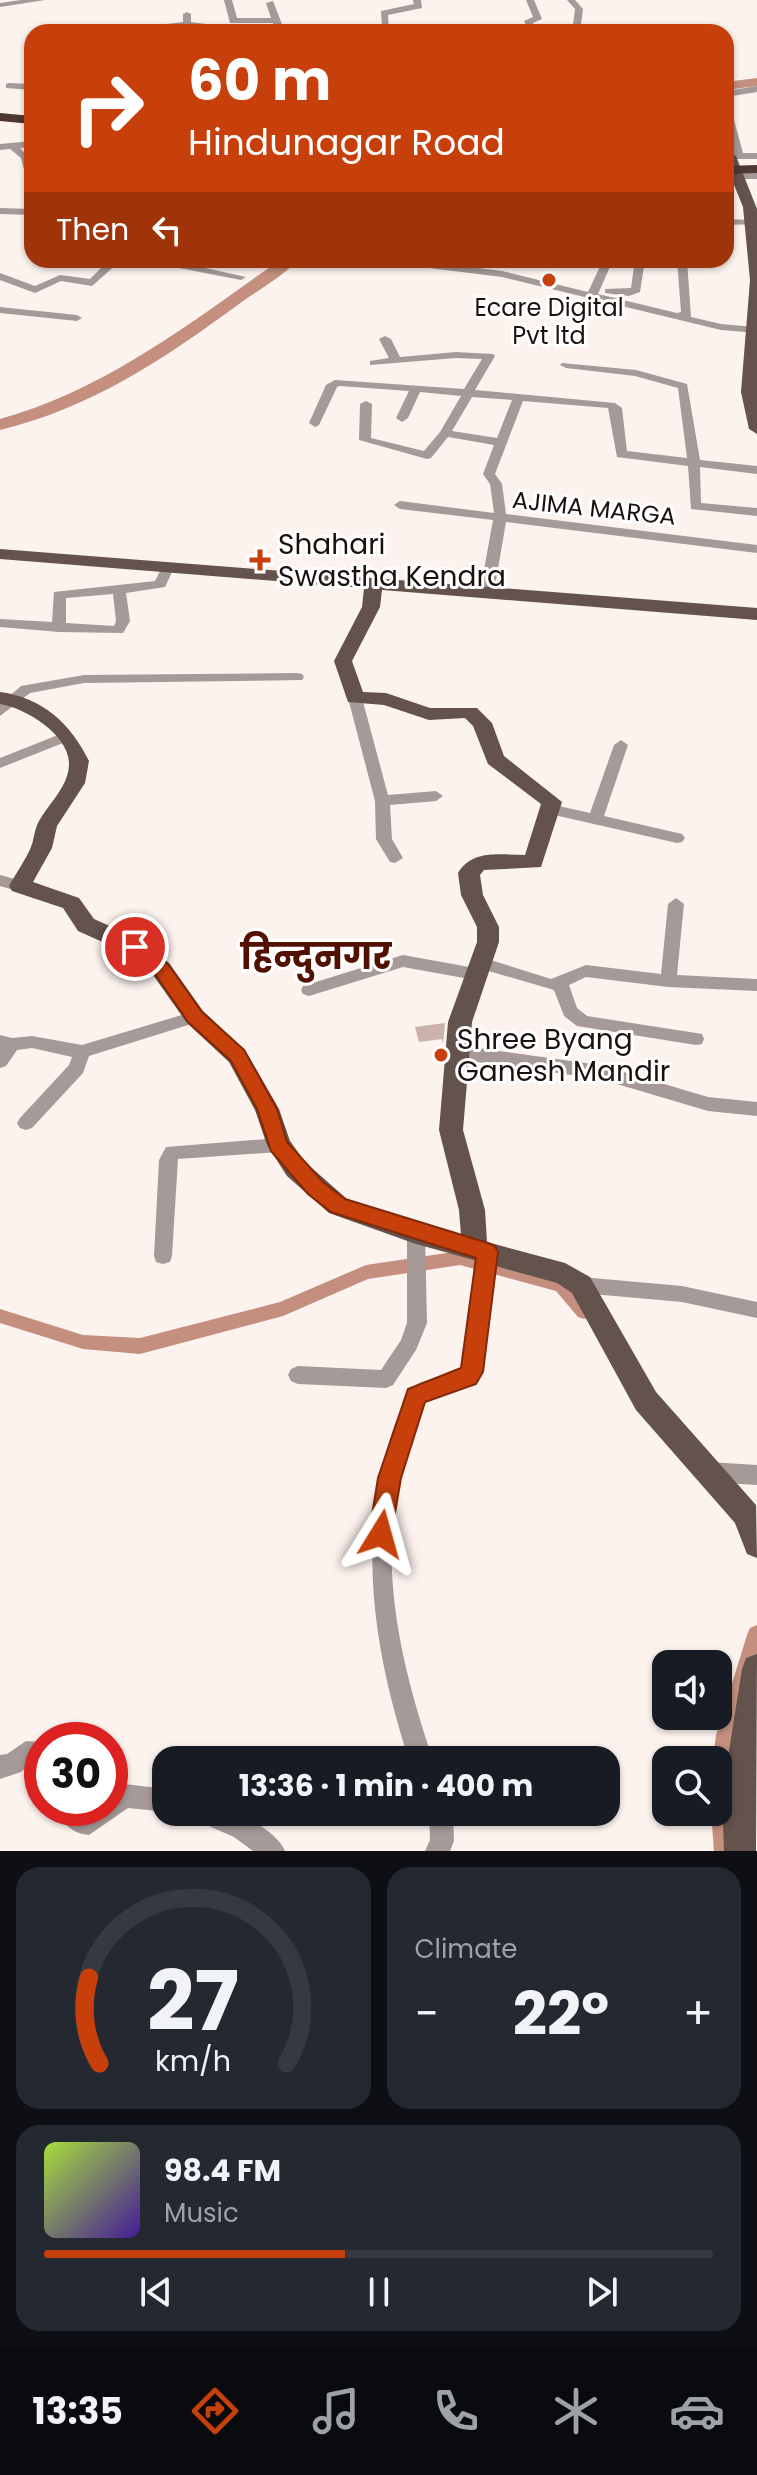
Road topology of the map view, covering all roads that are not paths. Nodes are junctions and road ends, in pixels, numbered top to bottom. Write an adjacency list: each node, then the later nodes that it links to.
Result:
1 (41, 0): 7 (street)
2 (228, 0): 9 (street)
3 (417, 0): 12 (street)
4 (530, 0): 13 (street)
5 (571, 0): 14 (street)
6 (270, 3): 9 (street)
7 (0, 5)
8 (187, 13): 10 (street)
9 (275, 20): 11 (street)
10 (187, 24)
11 (277, 24)
12 (385, 24)
13 (529, 24)
14 (577, 24)
15 (9, 86): 16 (street)
16 (24, 87)
17 (757, 89): 18 (street)
18 (734, 93)
19 (0, 110): 20 (highway)
20 (24, 112)
21 (0, 117): 22 (highway)
22 (24, 119)
23 (24, 145): 25 (street)
24 (0, 147): 25 (street)
25 (13, 147): 26 (street)
26 (24, 154)
27 (757, 156): 29 (street)
28 (757, 163): 30 (highway)
29 (734, 164)
30 (734, 165)
31 (734, 166): 33 (highway)
32 (734, 167): 35 (street)
33 (757, 169)
34 (734, 172): 39 (main road)
35 (757, 176)
36 (0, 211): 37 (street)
37 (24, 212)
38 (734, 224): 39 (street)
39 (755, 230): 48 (main road)
40 (104, 268): 46 (street)
41 (195, 268): 47 (street)
42 (453, 268): 49 (street)
43 (605, 268): 49 (street)
44 (638, 268): 49 (street)
45 (683, 268): 51 (street)
46 (0, 276)
47 (241, 277)
48 (757, 280): 53 (main road)
49 (594, 293): 51 (street)
50 (0, 310): 52 (street)
51 (681, 315): 53 (street)
52 (77, 318)
53 (755, 330): 55 (main road)
54 (385, 339): 56 (street)
55 (756, 350): 60 (main road)
56 (396, 361): 57 (street); 61 (street)
57 (374, 363)
58 (566, 365): 69 (street)
59 (416, 388): 61 (street); 64 (street); 65 (street)
60 (753, 392): 66 (main road)
61 (466, 395): 62 (street); 67 (street)
62 (518, 399): 68 (street); 69 (street)
63 (366, 404): 67 (street)
64 (402, 418)
65 (315, 423)
66 (757, 429)
67 (445, 433): 68 (street)
68 (500, 442): 73 (street)
69 (694, 463): 70 (street); 72 (street)
70 (757, 470)
71 (400, 505): 73 (street)
72 (757, 512)
73 (500, 517): 74 (street, AJIMA MARGA); 79 (street, AJIMA MARGA)
74 (757, 549)
75 (0, 554): 76 (main road)
76 (168, 568): 77 (main road); 78 (street)
77 (374, 583): 79 (main road); 84 (main road)
78 (119, 590): 82 (street); 82 (street)
79 (487, 592): 80 (main road)
80 (757, 614)
81 (0, 623): 82 (street)
82 (59, 628)
83 (297, 677): 85 (street)
84 (355, 698): 90 (street); 91 (main road)
85 (4, 703): 86 (main road)
86 (63, 738): 88 (street); 95 (main road)
87 (621, 745): 92 (street)
88 (0, 763)
89 (436, 796): 90 (street)
90 (382, 801): 94 (street)
91 (550, 809): 92 (street); 97 (main road)
92 (595, 819): 93 (street)
93 (677, 838)
94 (395, 858)
95 (10, 883): 102 (main road)
96 (676, 904): 98 (street)
97 (478, 968): 99 (street); 101 (street); 106 (main road)
98 (668, 981): 99 (street); 100 (street)
99 (560, 984): 103 (street)
100 (757, 985)
101 (309, 990)
102 (195, 1017): 105 (street); 110 (main road)
103 (696, 1039)
104 (6, 1042): 105 (street); 107 (street)
105 (82, 1052): 109 (street)
106 (456, 1052): 108 (street); 113 (main road)
107 (0, 1061)
108 (757, 1109)
109 (26, 1123)
110 (279, 1145): 111 (main road); 112 (street)
111 (416, 1251): 113 (main road); 116 (street)
112 (163, 1256)
113 (483, 1257): 114 (main road); 121 (street)
114 (581, 1285): 115 (street); 117 (main road)
115 (757, 1310)
116 (298, 1375)
117 (709, 1472): 118 (street); 119 (main road)
118 (757, 1475)
119 (757, 1544)
120 (757, 1669): 130 (main road)
121 (416, 1746)
122 (24, 1754): 123 (street)
123 (0, 1767)
124 (128, 1796): 125 (street)
125 (152, 1799)
126 (235, 1826): 128 (street)
127 (441, 1826): 129 (street)
128 (273, 1851)
129 (437, 1851)
130 (740, 1851)

